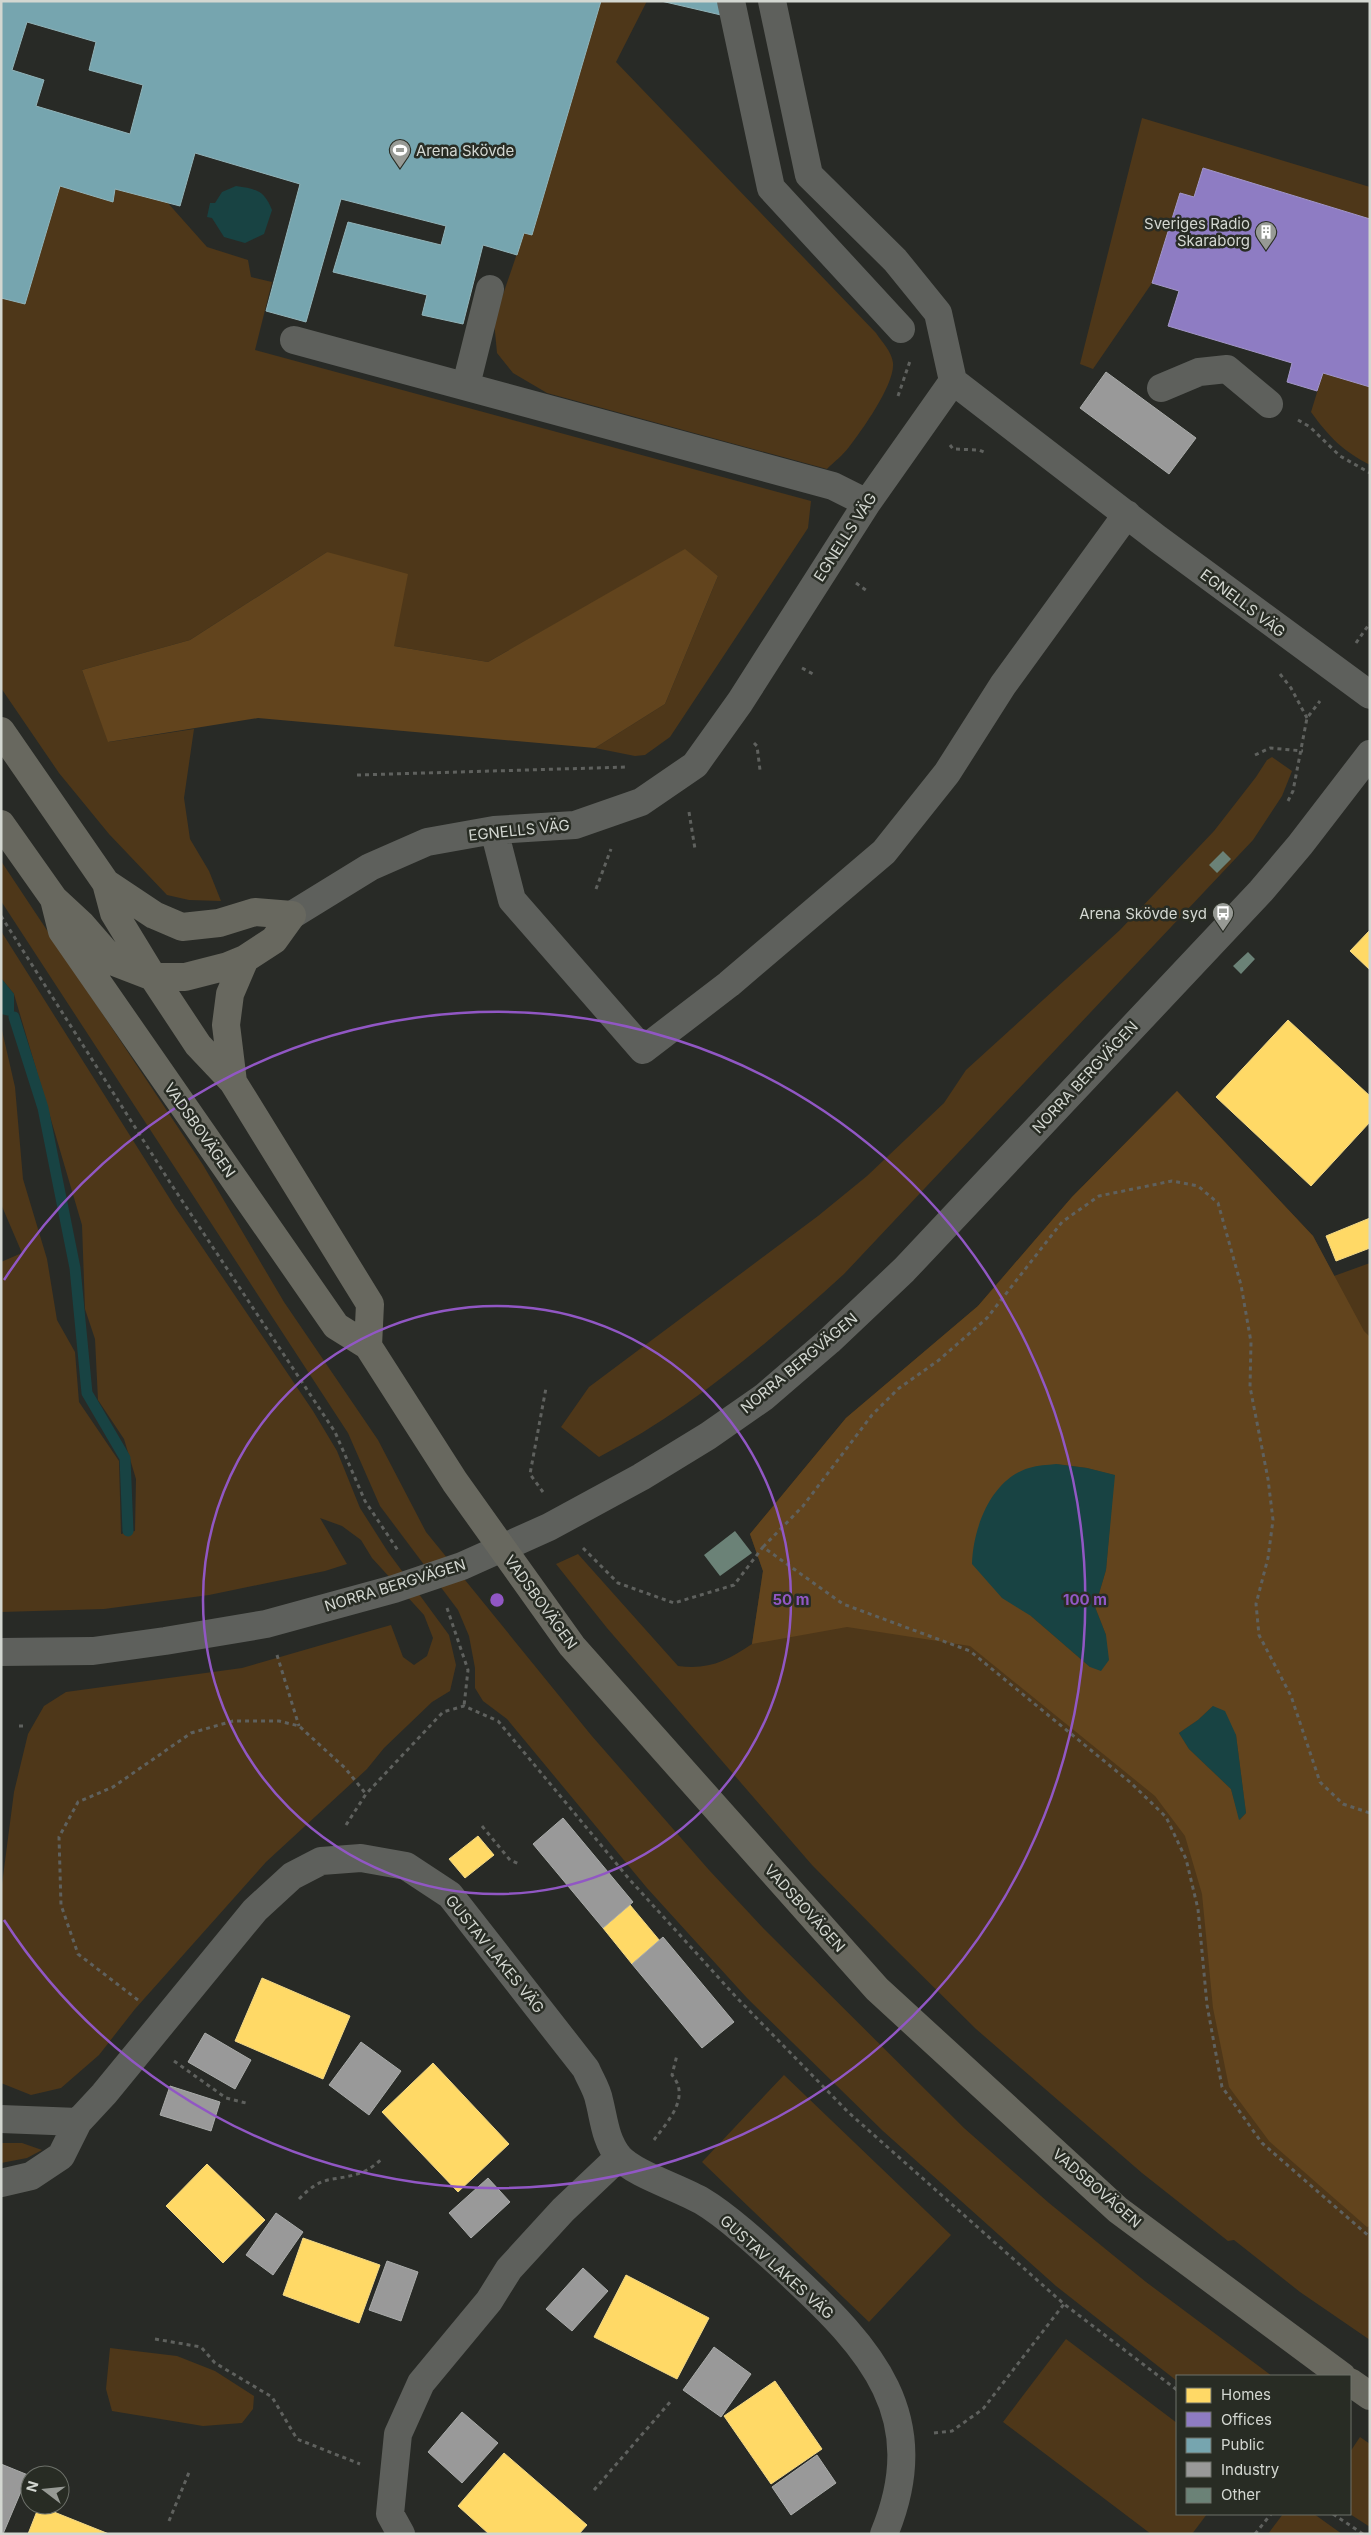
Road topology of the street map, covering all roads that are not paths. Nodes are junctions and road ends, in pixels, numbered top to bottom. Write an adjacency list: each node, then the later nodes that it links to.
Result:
1 (730, 1): 4 (street)
2 (772, 1): 6 (street)
3 (490, 289): 7 (street)
4 (901, 329)
5 (294, 340): 7 (street)
6 (954, 381): 10 (street, EGNELLS VÄG); 11 (street, EGNELLS VÄG)
7 (466, 385): 10 (street)
8 (1162, 388): 9 (street)
9 (1269, 404)
10 (866, 504): 16 (street, EGNELLS VÄG)
11 (1127, 514): 12 (street, EGNELLS VÄG); 16 (street)
12 (1370, 695)
13 (1, 730): 17 (main road)
14 (1370, 754): 24 (street, NORRA BERGVÄGEN)
15 (1, 824): 18 (main road, VADSBOVÄGEN)
16 (494, 830): 19 (street, EGNELLS VÄG)
17 (106, 883): 19 (main road); 21 (main road)
18 (54, 899): 21 (main road, VADSBOVÄGEN); 23 (main road, VADSBOVÄGEN)
19 (292, 916): 20 (main road, VADSBOVÄGEN)
20 (245, 959): 21 (main road, VADSBOVÄGEN); 22 (main road)
21 (153, 978): 22 (main road)
22 (233, 1082): 23 (main road)
23 (368, 1346): 29 (main road, VADSBOVÄGEN)
24 (2, 1654)
25 (1, 2119): 26 (street)
26 (78, 2122): 27 (street, GUSTAV LAKES VÄG); 28 (street, GUSTAV LAKES VÄG)
27 (627, 2162): 32 (street); 33 (street, GUSTAV LAKES VÄG)
28 (1, 2183)
29 (1341, 2375)
30 (1351, 2383): 31 (main road)
31 (1370, 2396)
32 (401, 2534)
33 (884, 2534)

